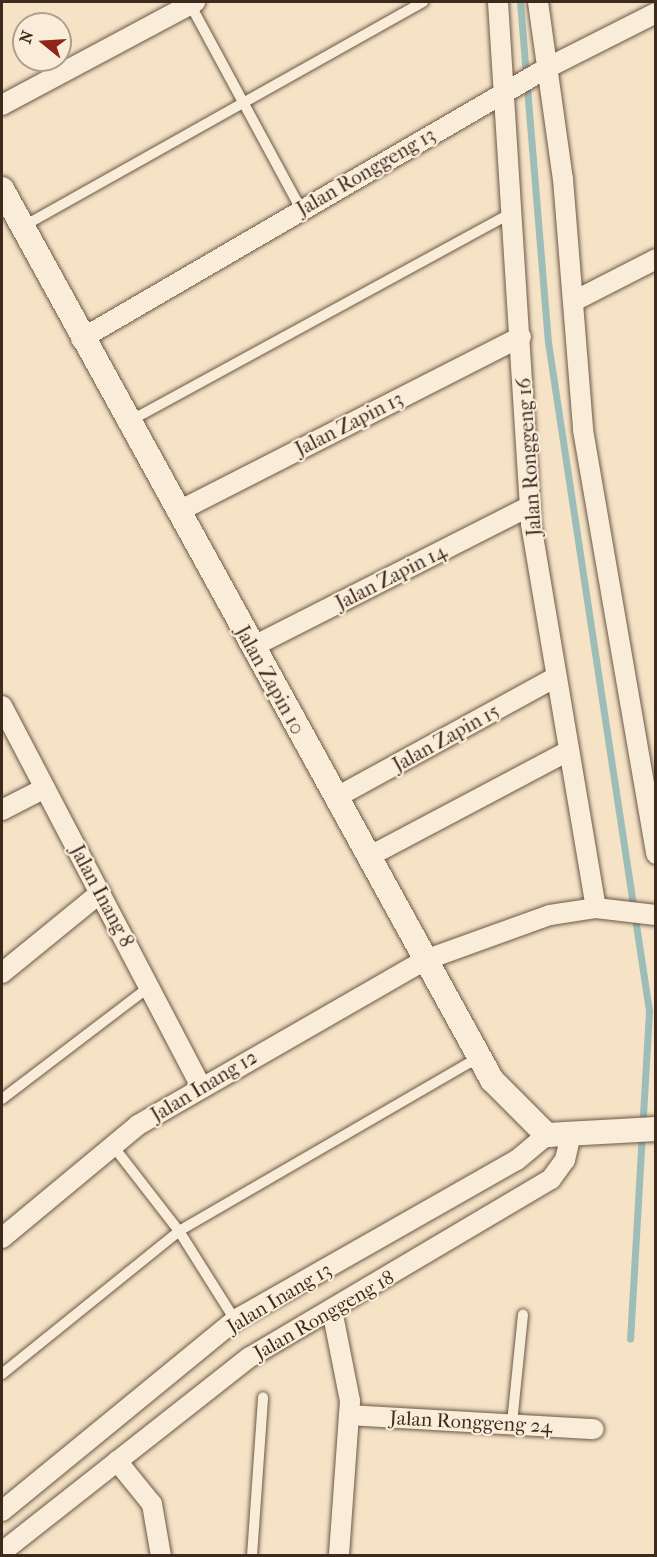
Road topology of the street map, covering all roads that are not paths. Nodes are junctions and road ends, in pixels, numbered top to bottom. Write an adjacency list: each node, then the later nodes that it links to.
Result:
1 (423, 2): 9 (lane)
2 (498, 2): 7 (street, Jalan Ronggeng 16)
3 (538, 2): 6 (street)
4 (193, 3): 8 (street); 9 (lane)
5 (656, 13): 6 (street, Jalan Ronggeng 13)
6 (547, 68): 7 (street, Jalan Ronggeng 13); 15 (street)
7 (504, 93): 11 (street, Jalan Ronggeng 13); 12 (street, Jalan Ronggeng 16)
8 (2, 105)
9 (243, 105): 11 (lane); 13 (lane)
10 (2, 189): 13 (street, Jalan Zapin 10)
11 (301, 209): 17 (street, Jalan Ronggeng 13)
12 (515, 212): 16 (street, Jalan Ronggeng 16); 18 (lane)
13 (22, 227): 17 (street, Jalan Zapin 10)
14 (656, 259): 15 (street)
15 (574, 301): 28 (street)
16 (521, 337): 19 (street, Jalan Ronggeng 16); 20 (street, Jalan Zapin 13)
17 (81, 339): 18 (street, Jalan Zapin 10)
18 (127, 423): 20 (street, Jalan Zapin 10)
19 (530, 506): 21 (street, Jalan Zapin 14); 22 (street, Jalan Ronggeng 16)
20 (177, 512): 21 (street, Jalan Zapin 10)
21 (252, 647): 26 (street, Jalan Zapin 10)
22 (556, 678): 24 (street, Jalan Ronggeng 16); 26 (street, Jalan Zapin 15)
23 (2, 706): 25 (street, Jalan Inang 8)
24 (568, 751): 29 (street); 31 (street, Jalan Ronggeng 16)
25 (45, 788): 27 (street); 30 (street, Jalan Inang 8)
26 (335, 798): 29 (street, Jalan Zapin 10)
27 (2, 810)
28 (656, 854)
29 (368, 858): 33 (street, Jalan Zapin 10)
30 (100, 893): 34 (street); 35 (street, Jalan Inang 8)
31 (596, 908): 32 (street, Jalan Inang 12); 33 (street, Jalan Inang 12)
32 (653, 915)
33 (425, 960): 36 (street, Jalan Zapin 10); 37 (street, Jalan Inang 12)
34 (2, 973)
35 (149, 987): 37 (street, Jalan Inang 8); 38 (lane)
36 (479, 1057): 40 (street, Jalan Zapin 10); 42 (lane)
37 (201, 1086): 41 (street, Jalan Inang 12)
38 (2, 1099)
39 (656, 1129): 40 (street)
40 (559, 1134): 44 (street, Jalan Ronggeng 18); 46 (street, Jalan Inang 13)
41 (113, 1146): 42 (lane); 43 (street, Jalan Inang 12)
42 (179, 1231): 46 (lane); 47 (lane)
43 (2, 1238)
44 (332, 1310): 49 (street); 52 (street, Jalan Ronggeng 18)
45 (523, 1315): 50 (lane)
46 (235, 1320): 53 (street, Jalan Inang 13)
47 (2, 1374)
48 (263, 1397): 56 (lane)
49 (349, 1415): 50 (street, Jalan Ronggeng 24); 57 (street)
50 (512, 1423): 51 (street, Jalan Ronggeng 24)
51 (594, 1429)
52 (117, 1461): 54 (street, Jalan Ronggeng 18); 55 (street)
53 (2, 1511)
54 (2, 1552)
55 (161, 1556)
56 (252, 1556)
57 (339, 1556)

